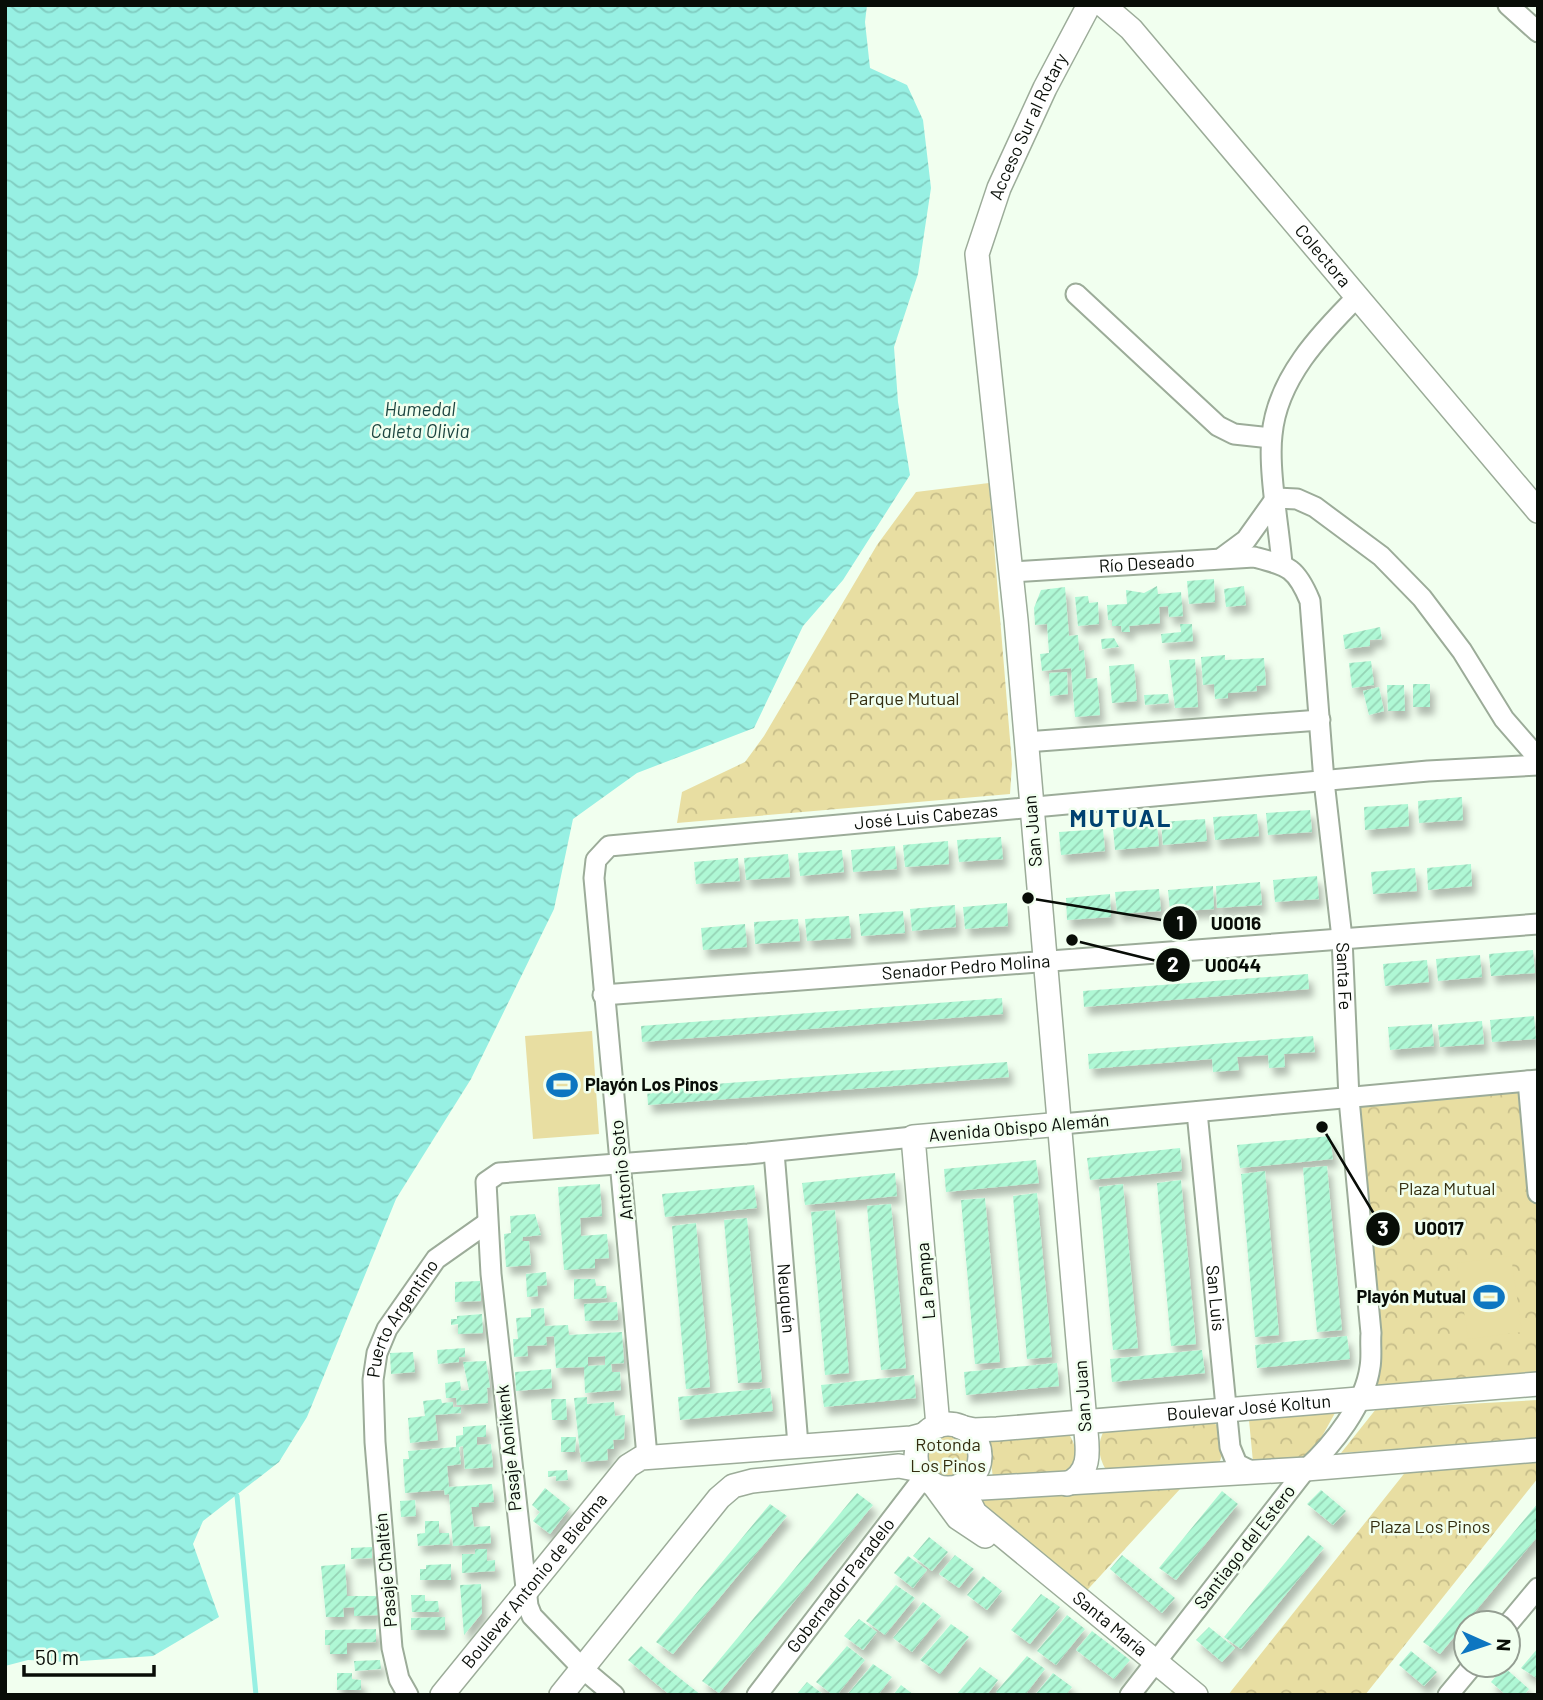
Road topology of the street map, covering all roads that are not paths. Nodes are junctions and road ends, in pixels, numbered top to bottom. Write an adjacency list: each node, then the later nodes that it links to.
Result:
1 (1089, 5): 5 (street, Acceso Sur al Rotary)
2 (1103, 5): 7 (street, Colectora)
3 (1508, 5): 4 (street)
4 (1538, 32)
5 (977, 254): 13 (street, San Juan)
6 (1076, 294): 8 (street)
7 (1358, 296): 8 (street); 10 (street, Colectora)
8 (1271, 438): 9 (street)
9 (1276, 498): 11 (street); 12 (street); 16 (street)
10 (1538, 511)
11 (1223, 557): 12 (street, Río Deseado); 13 (street, Río Deseado)
12 (1282, 564): 14 (street, Santa Fe)
13 (1010, 572): 15 (street, San Juan)
14 (1320, 720): 15 (street); 18 (street, Santa Fe)
15 (1026, 742): 19 (street, San Juan)
16 (1538, 758)
17 (1538, 765): 18 (street, José Luis Cabezas)
18 (1324, 781): 19 (street, José Luis Cabezas); 22 (street, Santa Fe)
19 (1031, 809): 20 (street, José Luis Cabezas); 23 (street, San Juan)
20 (609, 846): 24 (street, Antonio Soto)
21 (1538, 924): 22 (street, Senador Pedro Molina)
22 (1342, 938): 23 (street, Senador Pedro Molina); 26 (street, Santa Fe)
23 (1046, 961): 24 (street, Senador Pedro Molina); 28 (street, San Juan)
24 (603, 995): 31 (street, Antonio Soto)
25 (1533, 1081): 26 (street, Avenida Obispo Alemán); 33 (street)
26 (1349, 1099): 27 (street, Avenida Obispo Alemán); 36 (street, Santa Fe)
27 (1197, 1112): 28 (street, Avenida Obispo Alemán); 37 (street, San Luis)
28 (1062, 1124): 29 (street, Avenida Obispo Alemán); 38 (street, San Juan)
29 (913, 1137): 30 (street, Avenida Obispo Alemán); 39 (street, La Pampa)
30 (774, 1152): 31 (street, Avenida Obispo Alemán); 41 (street, Neuquén)
31 (622, 1165): 32 (street, Avenida Obispo Alemán); 43 (street, Antonio Soto)
32 (499, 1173): 34 (street, Pasaje Aonikenk)
33 (1538, 1193)
34 (487, 1223): 40 (street, Puerto Argentino); 51 (street, Pasaje Aonikenk)
35 (1538, 1384): 36 (street, Boulevar José Koltun)
36 (1360, 1399): 37 (street, Boulevar José Koltun); 44 (street, Santiago del Estero)
37 (1226, 1410): 38 (street, Boulevar José Koltun); 45 (street, San Luis)
38 (1085, 1422): 39 (street, Boulevar José Koltun); 48 (street, San Juan)
39 (942, 1429): 41 (street, Boulevar José Koltun); 46 (street); 47 (street)
40 (375, 1442): 56 (street, Pasaje Chaltén)
41 (798, 1445): 43 (street, Boulevar José Koltun)
42 (1538, 1450): 44 (street)
43 (638, 1461): 51 (street, Boulevar Antonio de Biedma)
44 (1306, 1469): 45 (street); 53 (street, Santiago del Estero)
45 (1253, 1472): 48 (street)
46 (926, 1477): 47 (street); 49 (street, Santa María); 54 (street); 60 (street, Gobernador Paradelo)
47 (965, 1483): 48 (street); 49 (street, Santa María)
48 (1067, 1483)
49 (1024, 1556): 53 (street, Santa María)
50 (1538, 1588): 52 (street)
51 (525, 1595): 54 (street, Pasaje Aonikenk); 57 (street, Boulevar Antonio de Biedma)
52 (1520, 1609)
53 (1156, 1662): 61 (street, Santiago del Estero); 62 (street, Santa María)
54 (583, 1668): 58 (street); 59 (street, Pasaje Aonikenk)
55 (1461, 1679): 63 (street)
56 (408, 1695)
57 (442, 1695)
58 (561, 1695)
59 (614, 1695)
60 (757, 1695)
61 (1130, 1695)
62 (1196, 1695)
63 (1448, 1695)

